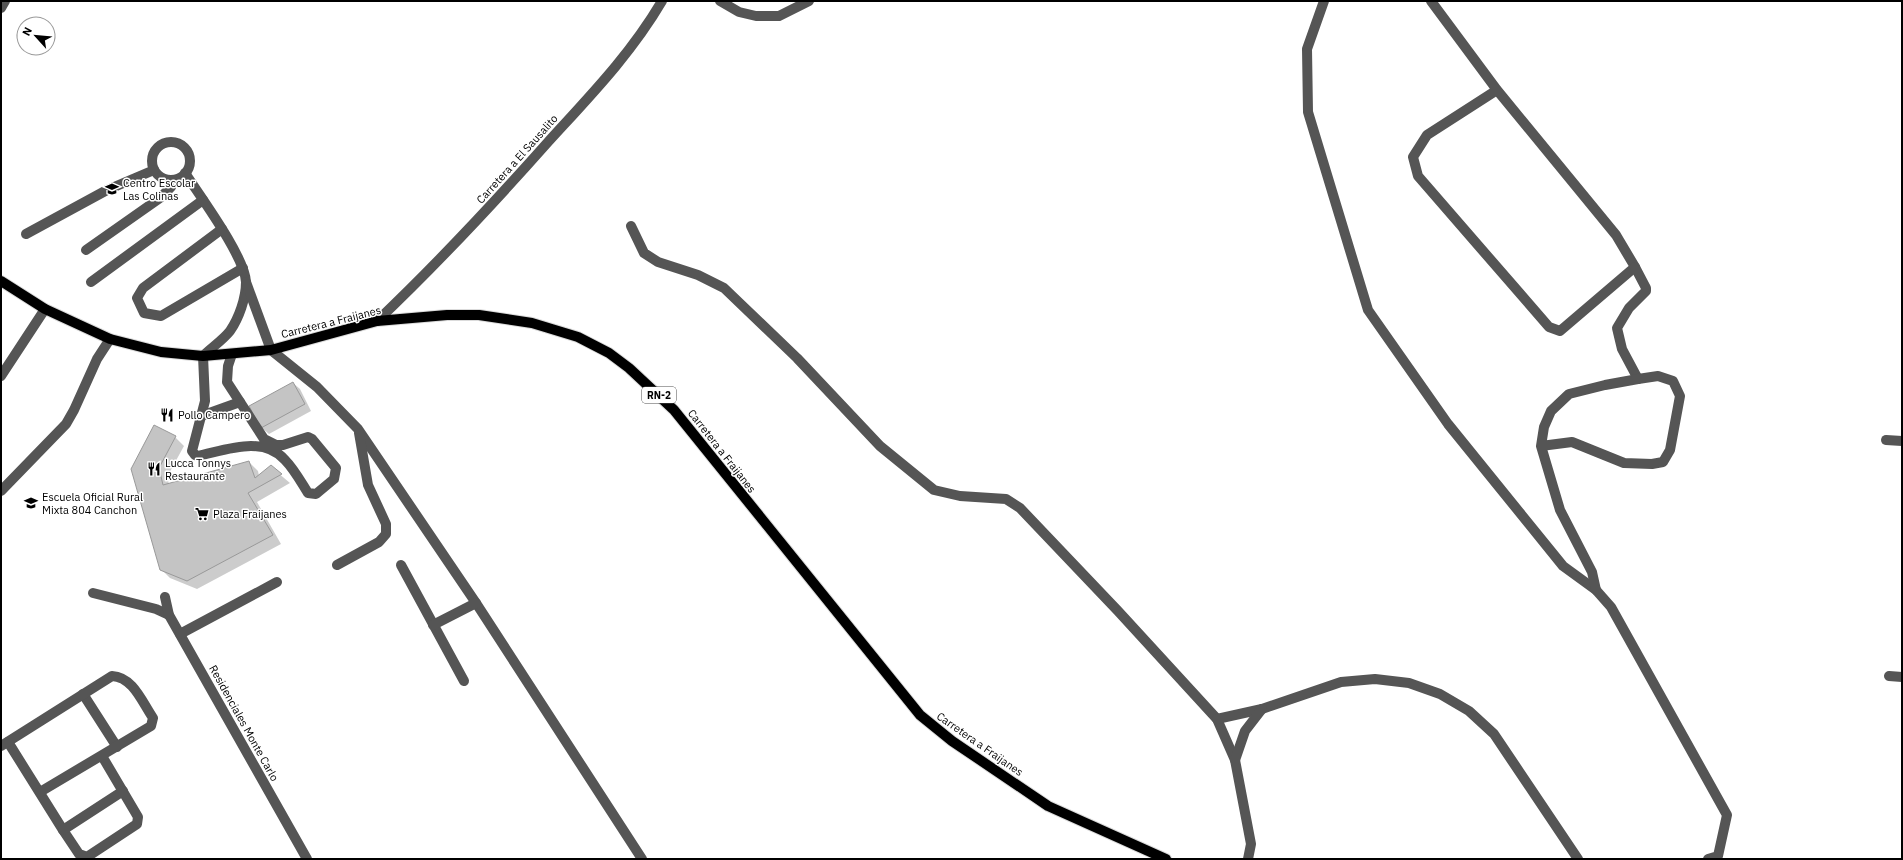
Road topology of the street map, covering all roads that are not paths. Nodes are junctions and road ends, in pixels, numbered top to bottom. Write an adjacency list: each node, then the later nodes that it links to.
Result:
1 (5, 1): 7 (street)
2 (662, 1): 23 (street, Carretera a El Sausalito)
3 (720, 1): 4 (street)
4 (809, 1)
5 (1324, 1): 40 (street)
6 (1431, 1): 8 (street)
7 (1, 8)
8 (1497, 90): 17 (street); 17 (street)
9 (154, 170): 10 (street); 11 (street); 15 (street)
10 (185, 173): 11 (street); 12 (street)
11 (172, 180): 16 (street)
12 (203, 200): 14 (street); 20 (street)
13 (631, 226): 52 (street)
14 (222, 229): 18 (street); 18 (street)
15 (26, 234)
16 (86, 250)
17 (1635, 267): 29 (street)
18 (243, 268): 21 (street)
19 (1, 281): 22 (main road, Carretera a Fraijanes / RN-2)
20 (91, 282)
21 (246, 282): 25 (street); 27 (street)
22 (45, 309): 24 (main road, Carretera a Fraijanes / RN-2); 28 (street)
23 (377, 321): 25 (main road, Carretera a Fraijanes / RN-2); 62 (main road, Carretera a Fraijanes / RN-2)
24 (110, 339): 27 (main road, Carretera a Fraijanes / RN-2); 36 (street)
25 (271, 350): 26 (main road, Carretera a Fraijanes / RN-2); 32 (street)
26 (232, 354): 27 (main road, Carretera a Fraijanes / RN-2); 30 (street)
27 (203, 356): 31 (street)
28 (1, 376)
29 (1638, 379): 35 (street); 35 (street)
30 (240, 402): 31 (street); 31 (street)
31 (201, 416)
32 (358, 429): 38 (street); 43 (street)
33 (1886, 440): 34 (street)
34 (1902, 441)
35 (1542, 446): 40 (street)
36 (1, 491)
37 (401, 565): 45 (street)
38 (337, 566)
39 (277, 582): 46 (street)
40 (1596, 590): 65 (street)
41 (93, 592): 44 (street)
42 (165, 597): 44 (street, Residenciales Monte Carlo)
43 (476, 603): 45 (street); 61 (street)
44 (169, 615): 46 (street, Residenciales Monte Carlo)
45 (433, 625): 49 (street)
46 (180, 634): 60 (street, Residenciales Monte Carlo)
47 (1889, 676): 48 (street)
48 (1902, 676)
49 (464, 681)
50 (83, 694): 53 (street); 54 (street); 54 (street)
51 (1262, 709): 52 (street); 56 (street); 64 (street)
52 (1217, 719): 56 (street)
53 (5, 744): 58 (street)
54 (118, 747): 55 (street)
55 (102, 756): 57 (street); 58 (street)
56 (1235, 760): 63 (street)
57 (123, 791): 59 (street); 59 (street)
58 (40, 792): 59 (street)
59 (63, 830)
60 (305, 858)
61 (642, 859)
62 (1166, 859)
63 (1248, 859)
64 (1578, 859)
65 (1708, 859)

